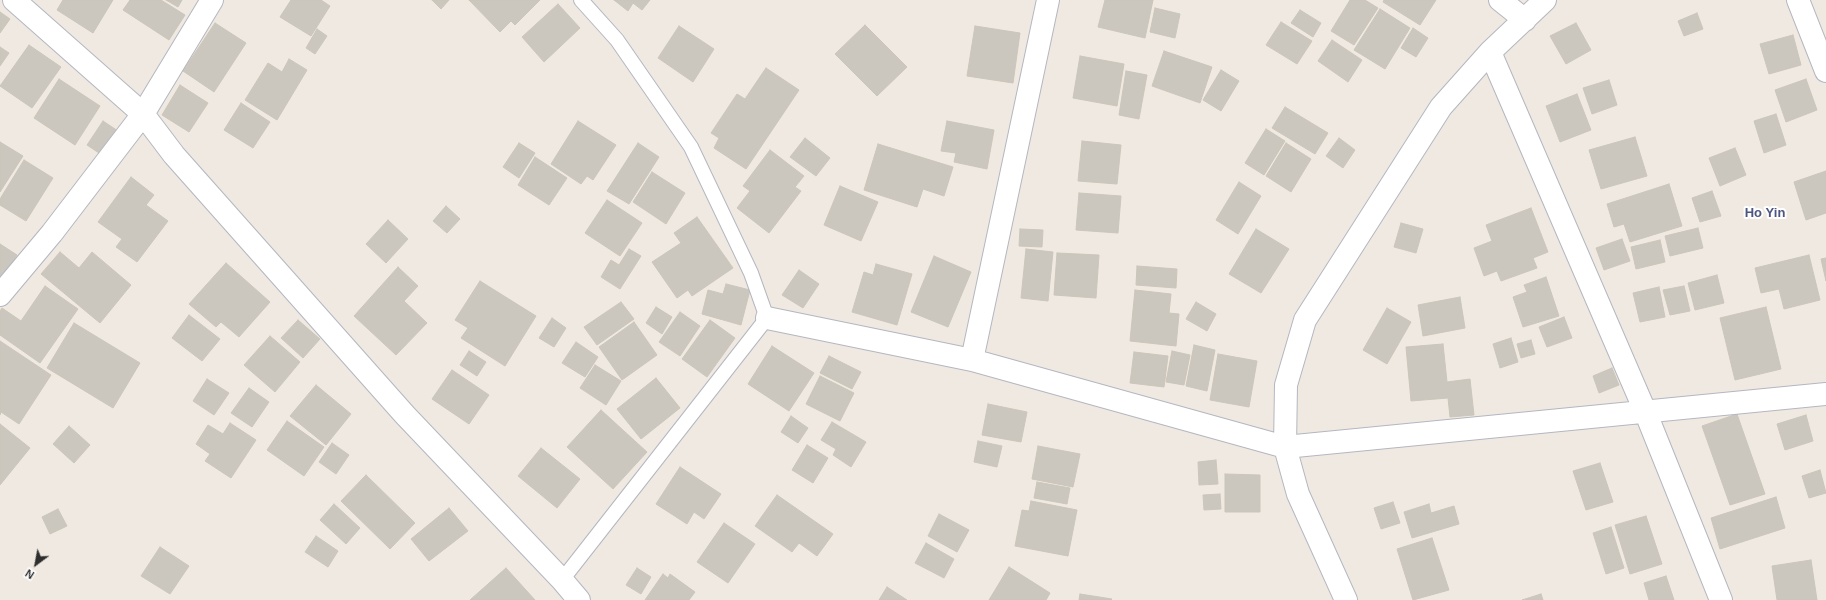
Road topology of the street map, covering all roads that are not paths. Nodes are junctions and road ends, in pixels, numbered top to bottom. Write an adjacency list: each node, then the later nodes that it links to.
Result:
1 (14, 0): 11 (street)
2 (212, 0): 11 (street)
3 (581, 0): 13 (lane)
4 (1048, 0): 14 (street)
5 (1500, 0): 8 (street)
6 (1544, 0): 8 (street)
7 (1798, 0): 10 (street)
8 (1525, 20): 9 (street)
9 (1490, 52): 16 (street); 17 (street)
10 (1826, 71)
11 (143, 114): 12 (street); 18 (street)
12 (0, 295)
13 (767, 318): 14 (street); 18 (lane)
14 (972, 360): 17 (street)
15 (1826, 394): 16 (street)
16 (1645, 411): 17 (street); 21 (street)
17 (1285, 447): 20 (street)
18 (562, 580): 19 (street)
19 (579, 600)
20 (1346, 600)
21 (1721, 600)

